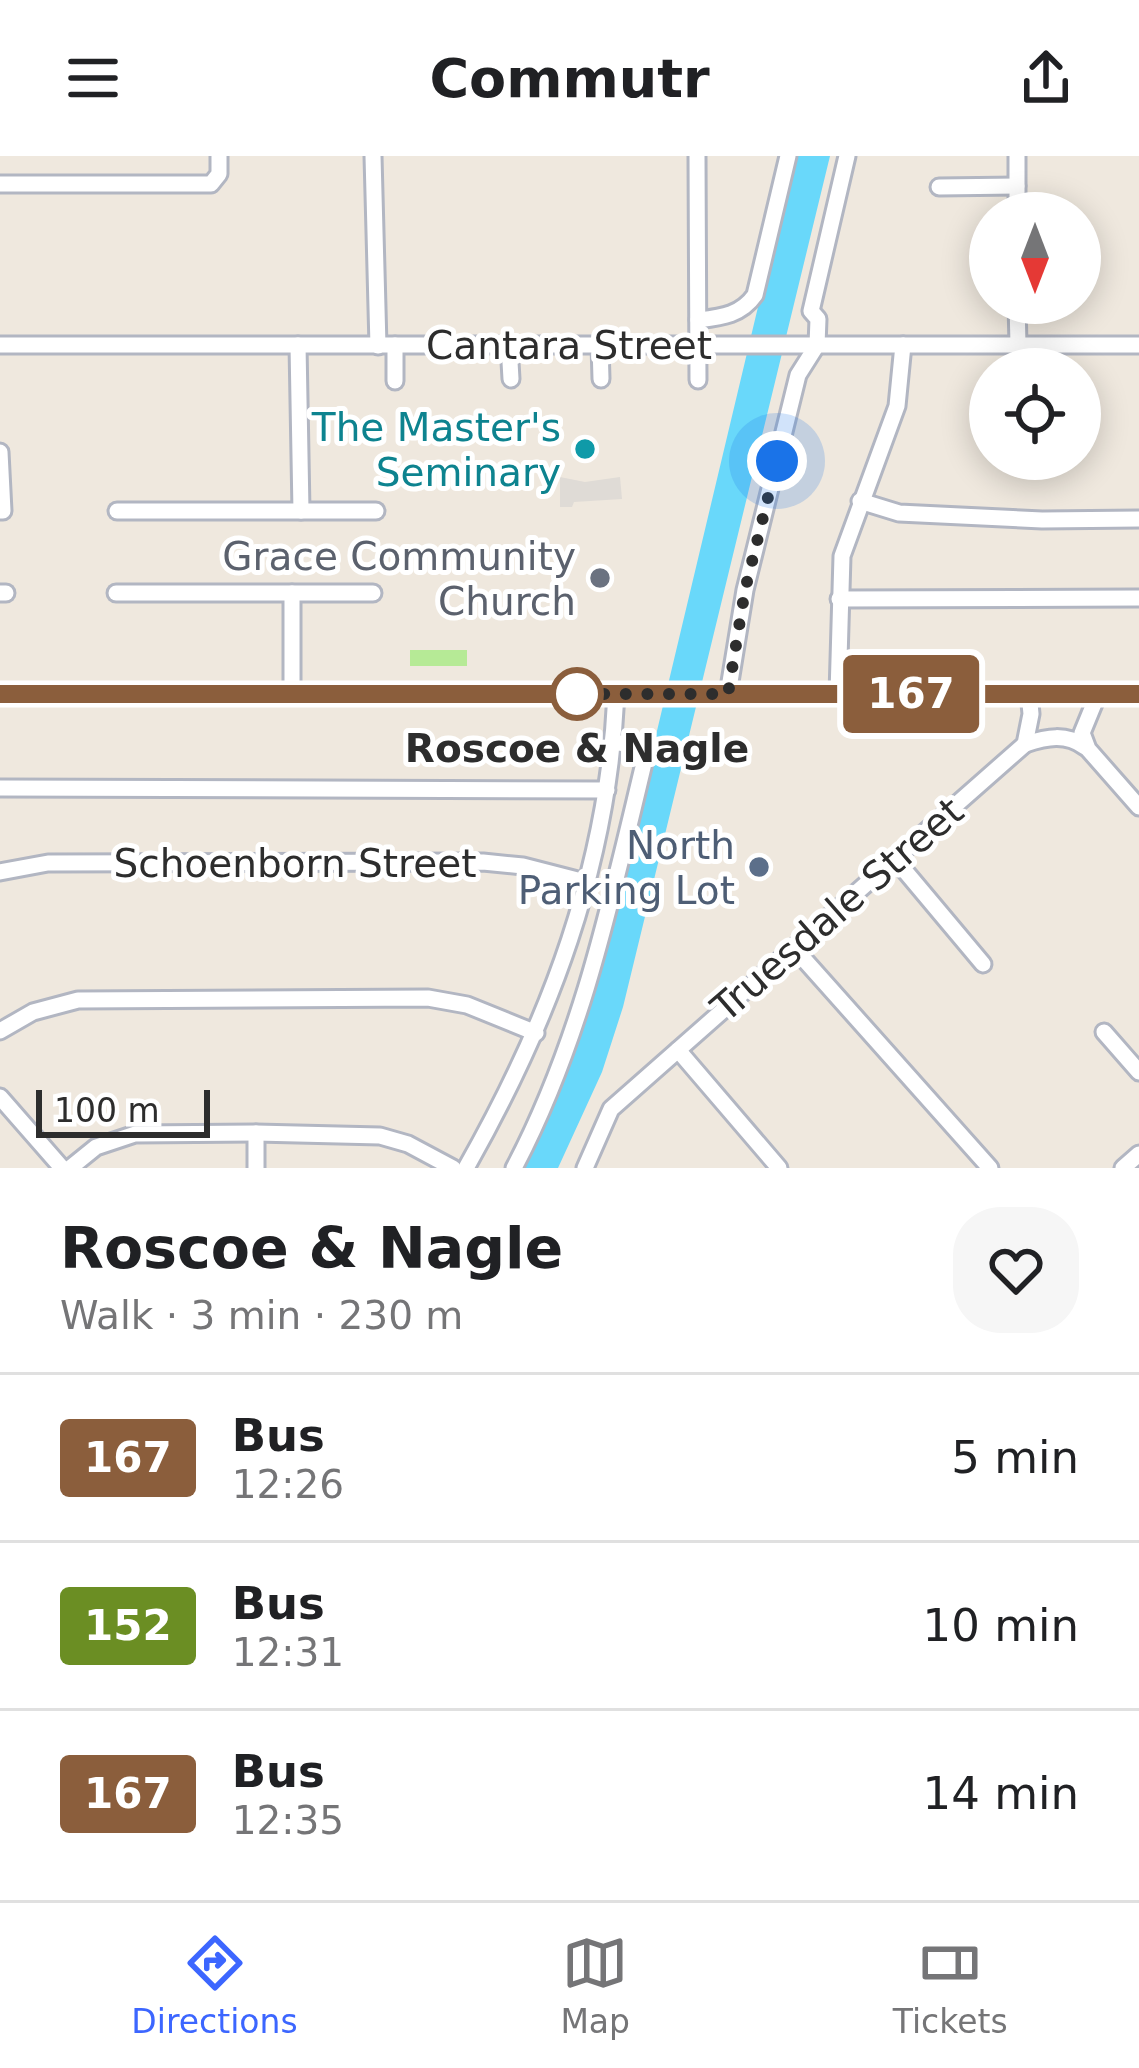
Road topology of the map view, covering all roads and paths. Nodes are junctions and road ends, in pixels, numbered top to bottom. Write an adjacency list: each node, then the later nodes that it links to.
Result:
1 (219, 156): 7 (street)
2 (373, 156): 15 (street)
3 (697, 156): 11 (street)
4 (788, 156): 11 (street)
5 (848, 156): 19 (street)
6 (1017, 156): 8 (street)
7 (0, 184)
8 (1017, 186): 9 (street); 10 (street)
9 (939, 187)
10 (1017, 192)
11 (698, 320): 18 (street)
12 (1018, 324): 21 (street)
13 (0, 345): 14 (street, Cantara Street)
14 (298, 345): 15 (street, Cantara Street); 31 (street)
15 (386, 345): 16 (street, Cantara Street); 26 (street)
16 (509, 345): 17 (street, Cantara Street); 24 (street)
17 (600, 345): 18 (street, Cantara Street); 23 (street)
18 (698, 345): 19 (street, Cantara Street); 25 (street)
19 (817, 345): 20 (street, Cantara Street); 43 (street)
20 (903, 345): 21 (street, Cantara Street); 28 (street)
21 (1018, 345): 22 (street, Cantara Street)
22 (1139, 345)
23 (601, 379)
24 (511, 380)
25 (698, 380)
26 (394, 381)
27 (0, 452): 29 (street)
28 (860, 501): 33 (street); 38 (street)
29 (2, 511)
30 (117, 511): 31 (street)
31 (301, 511): 32 (street)
32 (376, 511)
33 (1139, 519)
34 (116, 593): 35 (street)
35 (292, 593): 36 (street); 39 (street)
36 (374, 593)
37 (1139, 598): 38 (street)
38 (839, 599): 44 (street)
39 (292, 693): 41 (main road); 42 (main road)
40 (1029, 693): 44 (main road); 45 (main road); 49 (street)
41 (0, 694)
42 (616, 694): 43 (main road); 48 (street)
43 (723, 694): 44 (main road)
44 (838, 694)
45 (1098, 694): 46 (main road); 50 (street)
46 (1139, 694)
47 (652, 732): 51 (street)
48 (613, 742): 51 (street); 53 (street)
49 (1025, 744): 50 (street); 55 (street, Truesdale Street)
50 (1088, 748): 54 (street)
51 (645, 760): 72 (street)
52 (0, 788): 53 (street)
53 (607, 790): 57 (street)
54 (1139, 807)
55 (895, 859): 58 (street, Truesdale Street); 59 (street)
56 (0, 872): 57 (street, Schoenborn Street)
57 (589, 883): 62 (street)
58 (794, 948): 63 (street, Truesdale Street); 75 (street)
59 (983, 964)
60 (0, 1030): 62 (street)
61 (1103, 1032): 64 (street)
62 (536, 1033): 71 (street)
63 (678, 1050): 73 (street, Truesdale Street); 74 (street)
64 (1139, 1072)
65 (0, 1097): 68 (street)
66 (256, 1132): 68 (street); 69 (street); 70 (street)
67 (1139, 1154): 76 (street)
68 (66, 1168)
69 (256, 1168)
70 (453, 1168)
71 (466, 1168)
72 (514, 1168)
73 (585, 1168)
74 (779, 1168)
75 (990, 1168)
76 (1123, 1168)

